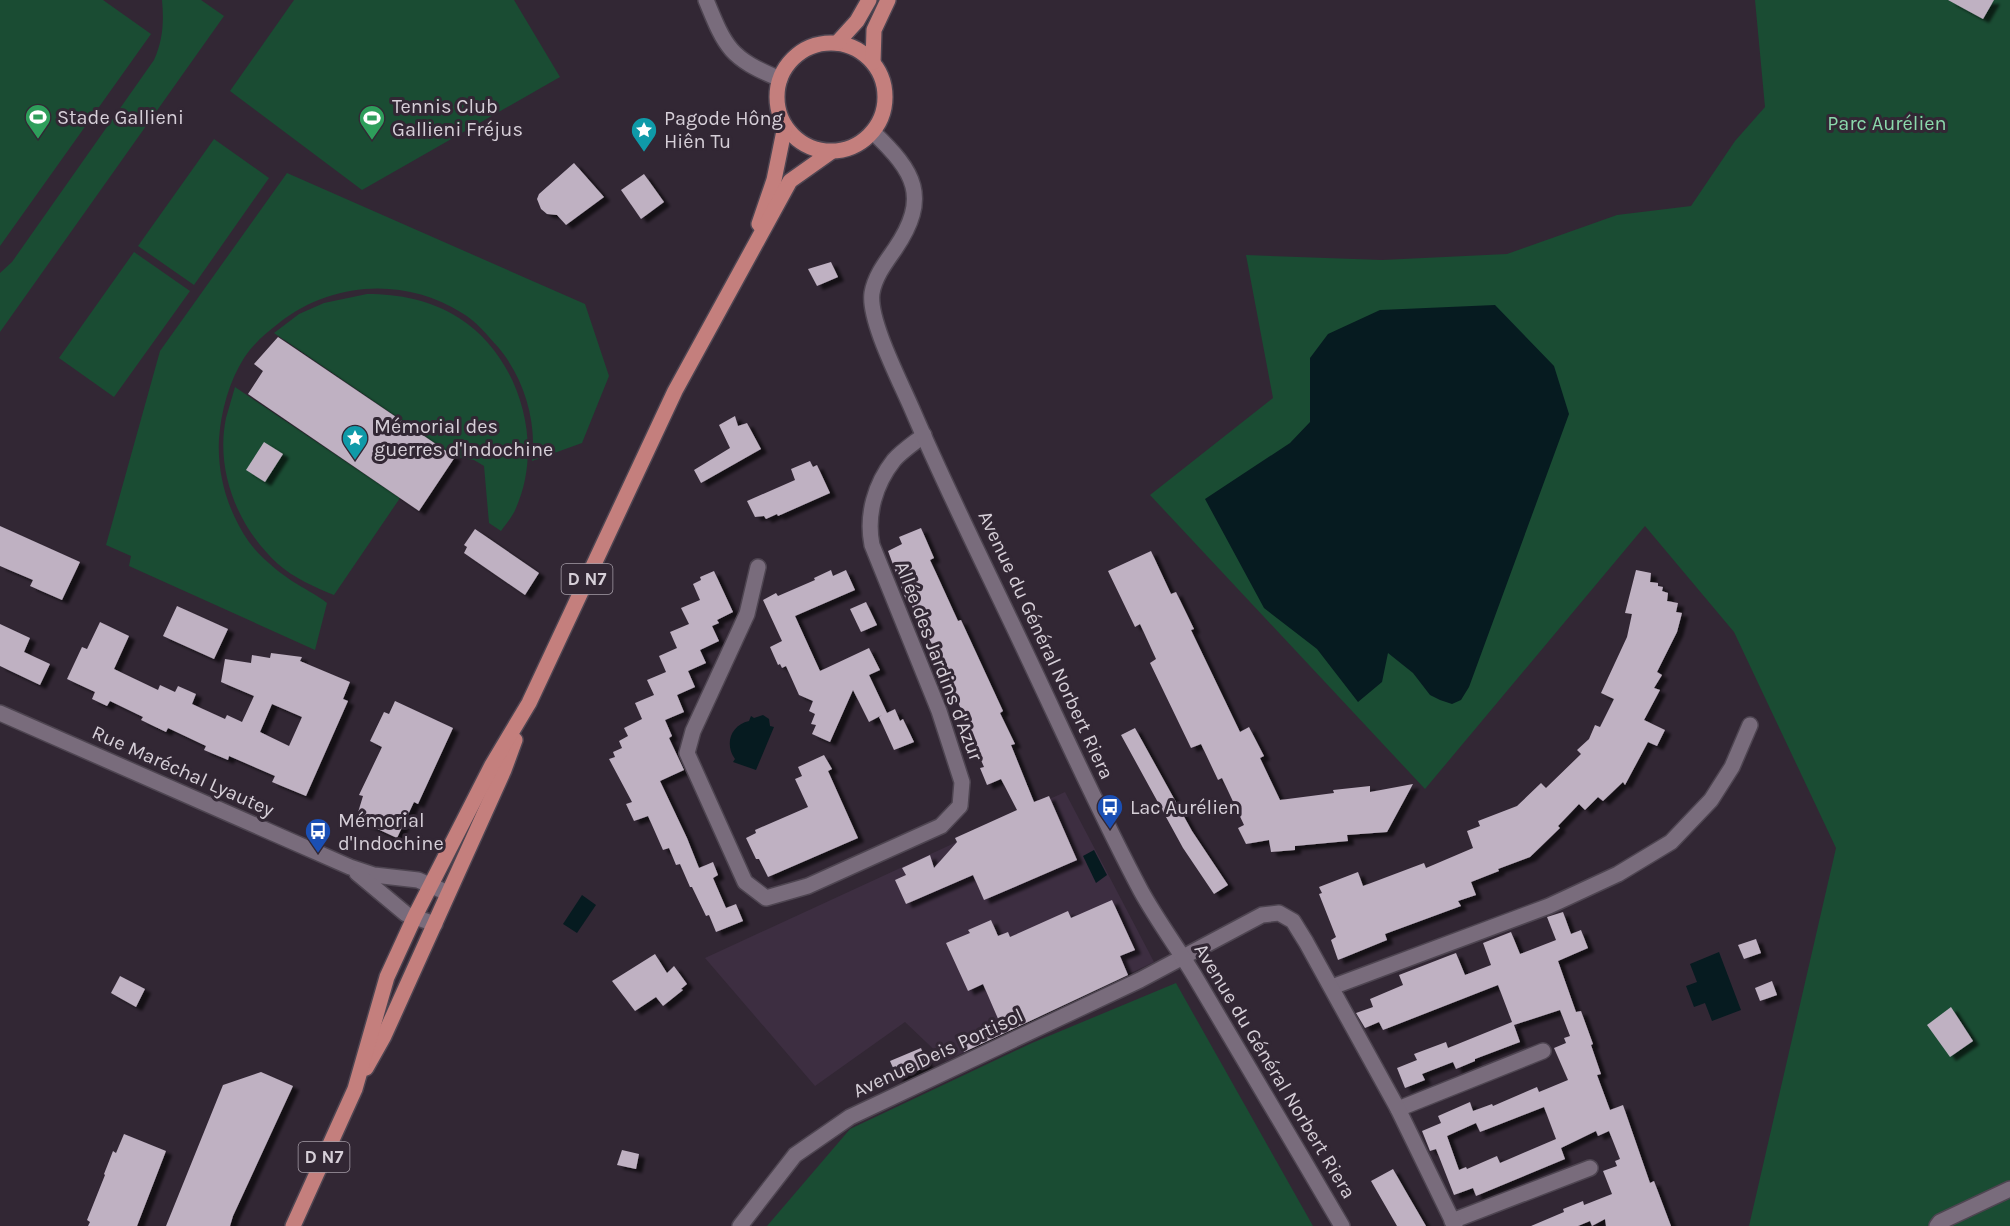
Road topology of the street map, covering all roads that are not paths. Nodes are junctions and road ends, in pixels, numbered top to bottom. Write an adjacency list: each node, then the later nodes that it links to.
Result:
1 (706, 0): 6 (street)
2 (869, 0): 4 (main road)
3 (888, 0): 5 (main road)
4 (837, 43): 5 (main road); 6 (main road)
5 (873, 62): 8 (main road)
6 (780, 79): 7 (main road)
7 (785, 126): 9 (main road); 10 (main road, D N7)
8 (873, 132): 9 (main road); 11 (street, Avenue du Général Norbert Riera)
9 (831, 152): 10 (main road, D N7)
10 (746, 266): 13 (main road, D N7)
11 (924, 435): 12 (street, Allée des Jardins d'Azur); 21 (street, Avenue du Général Norbert Riera)
12 (758, 567)
13 (529, 703): 17 (main road); 18 (main road, D N7)
14 (0, 713): 16 (street, Rue Maréchal Lyautey)
15 (1750, 725): 22 (street)
16 (350, 867): 17 (street); 19 (street)
17 (431, 886): 18 (street); 19 (main road)
18 (448, 893): 20 (main road, D N7)
19 (415, 916): 20 (street); 24 (main road)
20 (435, 924): 24 (main road, D N7)
21 (1183, 958): 22 (street, Avenue Deis Portisol); 30 (street, Avenue Deis Portisol); 31 (street, Avenue du Général Norbert Riera)
22 (1332, 987): 25 (street)
23 (1543, 1050): 25 (street)
24 (355, 1089): 29 (main road, D N7)
25 (1398, 1109): 28 (street)
26 (1590, 1168): 28 (street)
27 (2010, 1189): 32 (street)
28 (1453, 1223)
29 (293, 1226)
30 (740, 1226)
31 (1342, 1226)
32 (1937, 1226)

